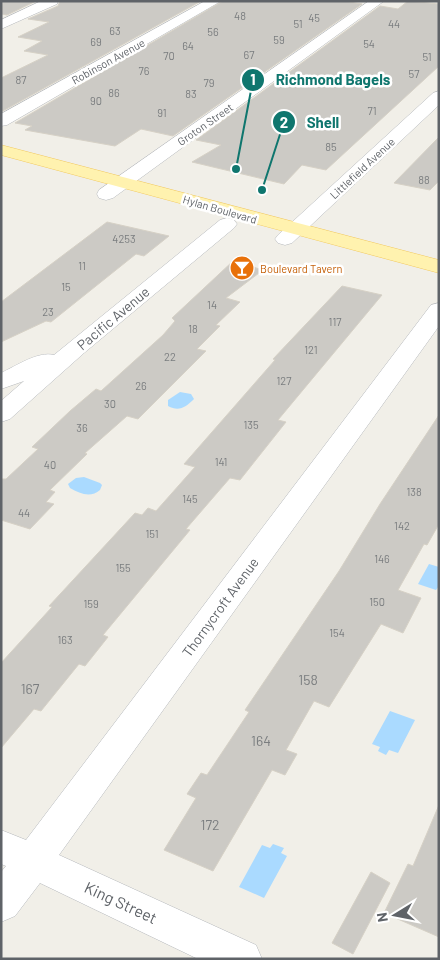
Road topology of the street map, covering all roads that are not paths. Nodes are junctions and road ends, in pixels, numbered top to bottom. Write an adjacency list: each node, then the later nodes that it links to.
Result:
1 (52, 1): 4 (street)
2 (215, 1): 6 (street, Robinson Avenue)
3 (378, 1): 9 (street, Groton Street)
4 (1, 25)
5 (439, 96): 12 (street, Littlefield Avenue)
6 (1, 121)
7 (1, 150): 9 (main road, Hylan Boulevard)
8 (1, 167): 10 (main road, Hylan Boulevard)
9 (123, 182): 10 (street, Groton Street); 12 (main road, Hylan Boulevard)
10 (106, 194): 11 (main road, Hylan Boulevard)
11 (227, 224): 12 (main road, Hylan Boulevard); 16 (street, Pacific Avenue)
12 (290, 234): 13 (main road, Hylan Boulevard); 14 (main road, Hylan Boulevard)
13 (439, 267)
14 (439, 280)
15 (439, 310): 19 (street, Thornycroft Avenue)
16 (76, 348): 17 (street); 18 (street, Pacific Avenue)
17 (1, 382)
18 (1, 414)
19 (17, 853): 20 (street, Thornycroft Avenue); 21 (street, King Street)
20 (1, 904)
21 (241, 959)

